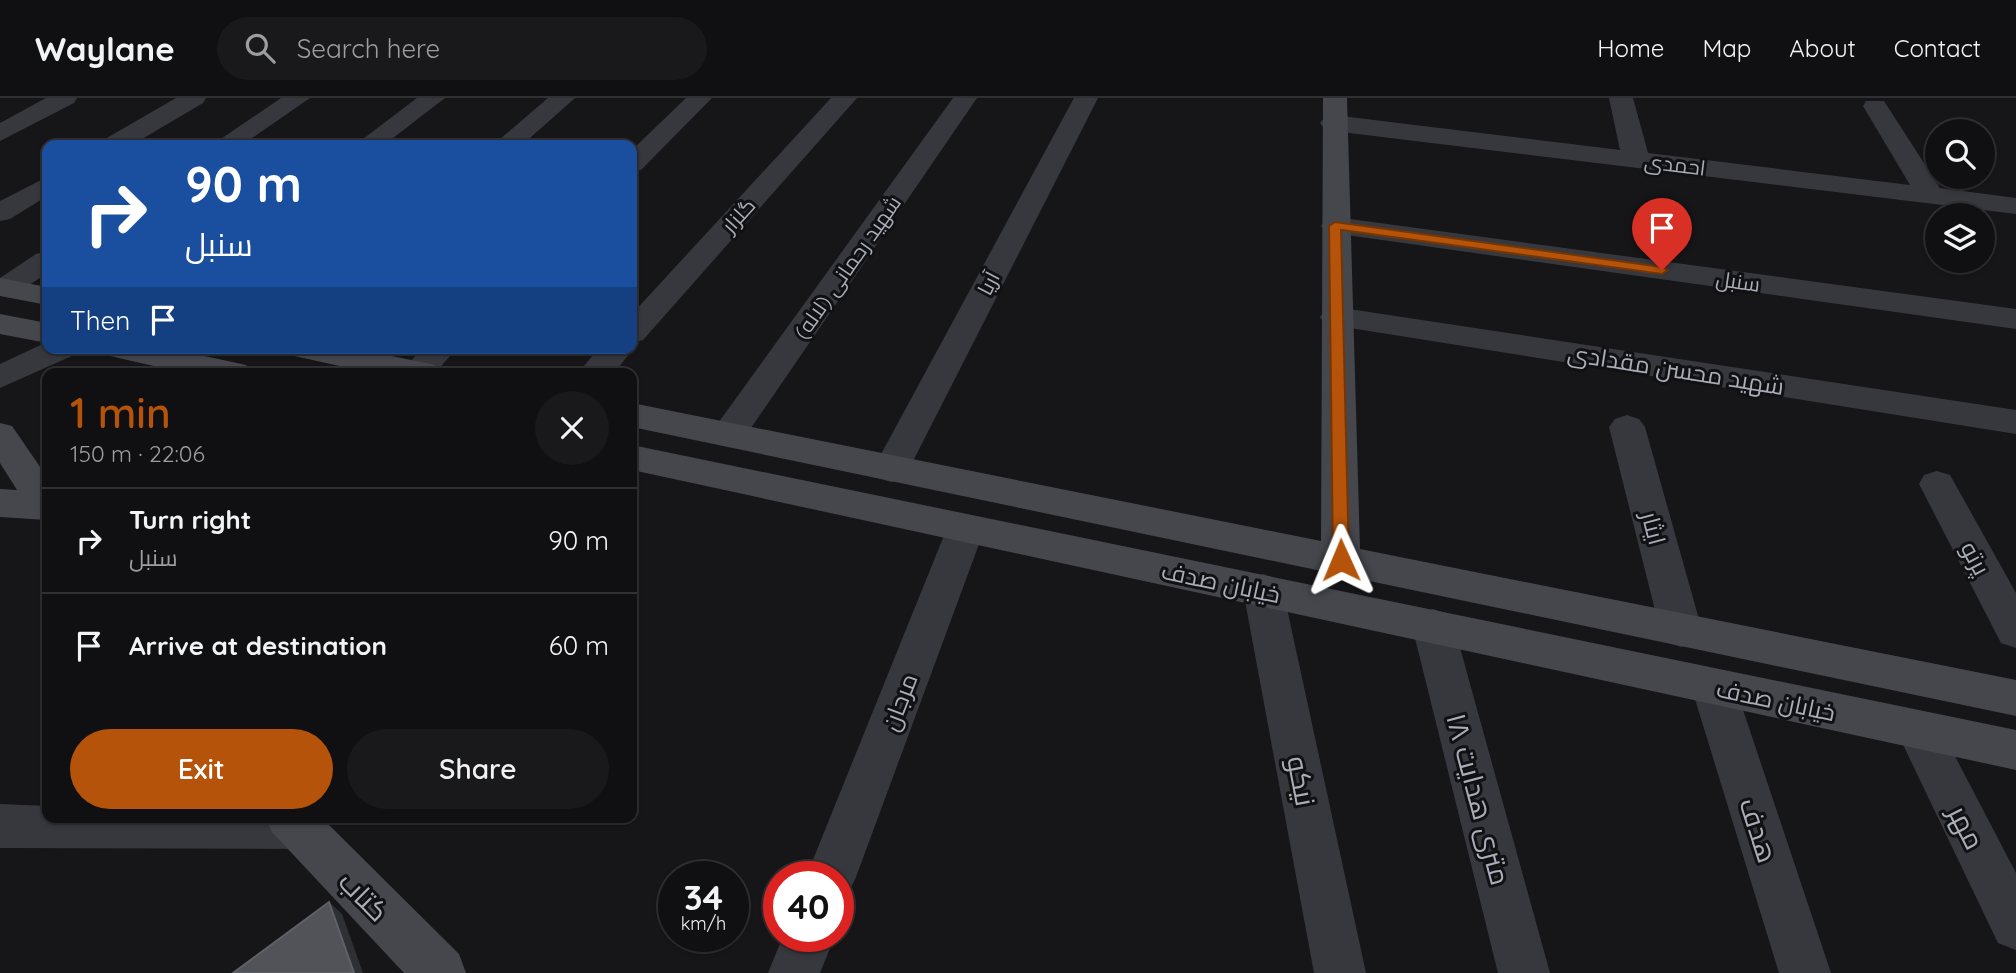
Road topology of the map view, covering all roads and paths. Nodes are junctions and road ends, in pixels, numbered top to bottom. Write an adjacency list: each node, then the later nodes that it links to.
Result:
1 (65, 98): 14 (street)
2 (194, 98): 16 (street)
3 (298, 98): 17 (street)
4 (433, 98): 18 (street)
5 (563, 98): 19 (street)
6 (699, 98): 20 (street)
7 (845, 98): 33 (street, گلزار)
8 (965, 98): 49 (street, شهید رحمانی (لاله))
9 (1086, 98): 51 (street, آریا)
10 (1620, 98): 21 (street)
11 (1874, 106): 23 (street)
12 (1334, 110): 21 (street, احمدی); 26 (main road)
13 (0, 118): 14 (street)
14 (27, 118): 15 (street)
15 (0, 133)
16 (123, 140)
17 (233, 140)
18 (376, 140)
19 (512, 140)
20 (637, 159)
21 (1636, 160): 23 (street, احمدی)
22 (42, 188): 25 (street)
23 (1930, 195): 24 (street, احمدی)
24 (2016, 206)
25 (0, 213)
26 (1335, 226): 30 (main road); 31 (street, سنبل)
27 (42, 263): 28 (street)
28 (3, 287): 29 (main road)
29 (42, 295)
30 (1336, 317): 46 (street, شهید محسن مقدادی); 57 (main road)
31 (2016, 319)
32 (0, 324): 34 (main road)
33 (637, 327)
34 (42, 333)
35 (49, 354): 44 (street)
36 (146, 354): 40 (main road)
37 (332, 354): 41 (main road)
38 (436, 354): 42 (street)
39 (612, 354): 43 (street)
40 (210, 368)
41 (400, 368)
42 (424, 368)
43 (600, 368)
44 (0, 377)
45 (637, 416): 49 (main road, خیابان صدف)
46 (2016, 422)
47 (1627, 426): 60 (street, ایثار)
48 (0, 435): 53 (main road)
49 (728, 435): 51 (main road, خیابان صدف)
50 (637, 458): 56 (main road, خیابان صدف)
51 (891, 468): 57 (main road, خیابان صدف)
52 (1937, 484): 61 (street, پرتو)
53 (42, 498)
54 (0, 503): 55 (main road)
55 (42, 506)
56 (966, 528): 58 (main road, خیابان صدف); 69 (street, مرجان)
57 (1341, 560): 60 (main road, خیابان صدف)
58 (1263, 590): 59 (main road, خیابان صدف); 74 (street, نیکو)
59 (1433, 626): 62 (main road, خیابان صدف); 75 (street, ۱۸ متری هدایت)
60 (1681, 630): 63 (main road, خیابان صدف)
61 (2016, 631)
62 (1713, 686): 64 (main road, خیابان صدف); 76 (street, هدف)
63 (2016, 698)
64 (1918, 730): 65 (main road, خیابان صدف); 70 (street, مهر)
65 (2016, 750)
66 (204, 823): 68 (street)
67 (299, 823): 72 (main road, کتاب)
68 (0, 826)
69 (837, 861)
70 (2016, 925)
71 (802, 952): 73 (street)
72 (440, 973)
73 (794, 973)
74 (1340, 973)
75 (1524, 973)
76 (1805, 973)

